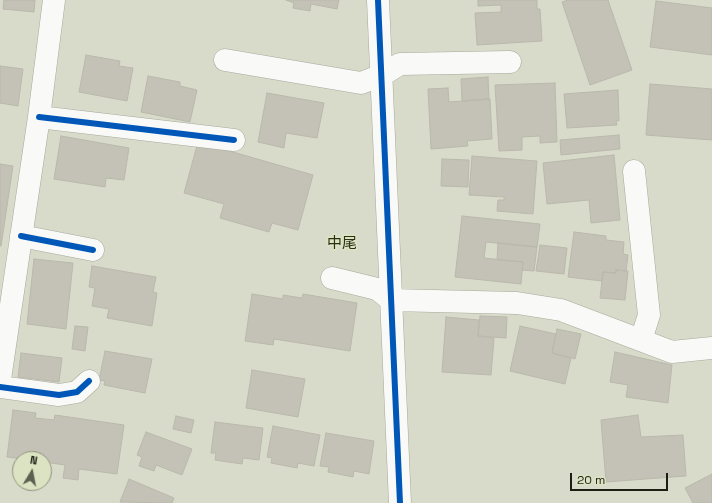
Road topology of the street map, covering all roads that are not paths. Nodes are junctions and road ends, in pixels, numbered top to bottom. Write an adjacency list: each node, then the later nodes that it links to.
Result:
1 (54, 0): 6 (street)
2 (378, 0): 5 (street)
3 (226, 60): 5 (street)
4 (510, 62): 5 (street)
5 (382, 75): 12 (street)
6 (38, 117): 7 (street); 9 (street)
7 (234, 140)
8 (634, 171): 13 (street)
9 (21, 236): 10 (street); 15 (street)
10 (93, 250)
11 (332, 278): 12 (street)
12 (391, 300): 13 (street); 18 (street)
13 (641, 340): 14 (street)
14 (712, 348)
15 (0, 379)
16 (89, 381): 17 (street)
17 (0, 387)
18 (400, 503)

